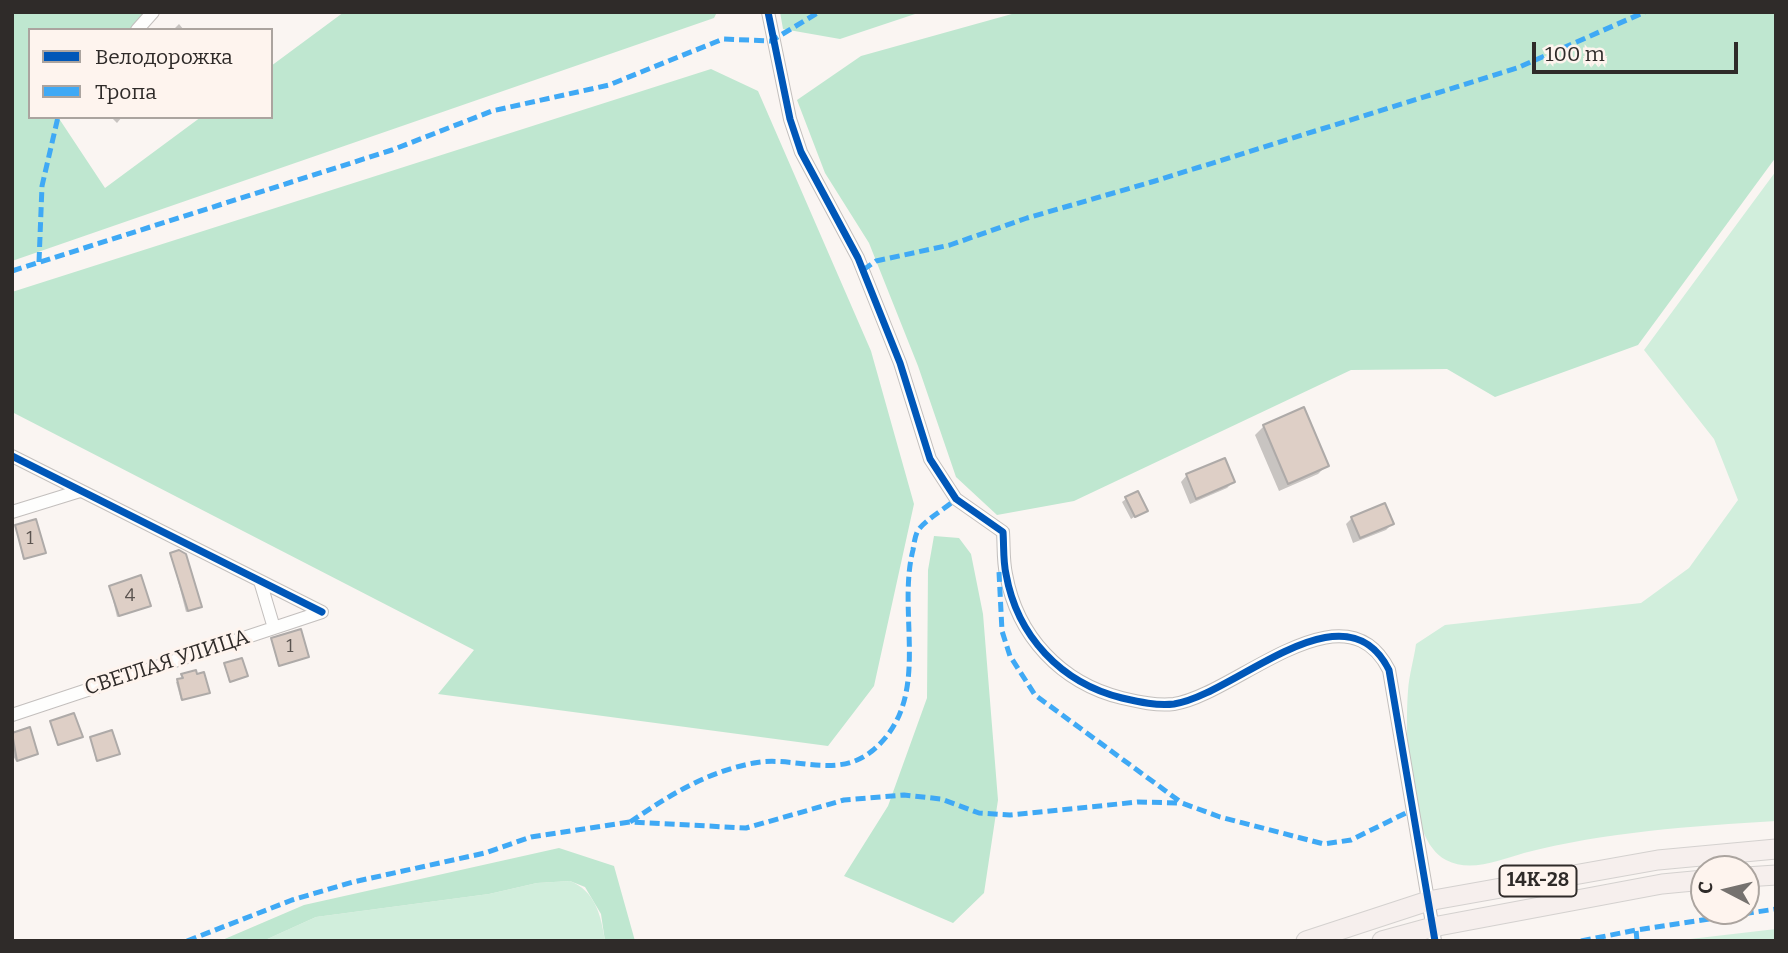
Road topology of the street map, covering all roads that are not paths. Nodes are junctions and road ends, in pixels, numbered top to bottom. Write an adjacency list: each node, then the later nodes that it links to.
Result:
1 (153, 12): 3 (street)
2 (768, 12): 12 (street)
3 (139, 28)
4 (12, 456): 5 (street)
5 (79, 491): 6 (street); 7 (street)
6 (12, 512)
7 (260, 580): 8 (street); 8 (street, СВЕТЛАЯ УЛИЦА)
8 (274, 628): 9 (street, СВЕТЛАЯ УЛИЦА)
9 (12, 715)
10 (1776, 849): 12 (main road, 14К-28)
11 (1690, 881): 13 (main road, 14К-28)
12 (1428, 901): 13 (street); 14 (main road, 14К-28)
13 (1434, 934): 15 (main road, 14К-28)
14 (1307, 941)
15 (1382, 941)

